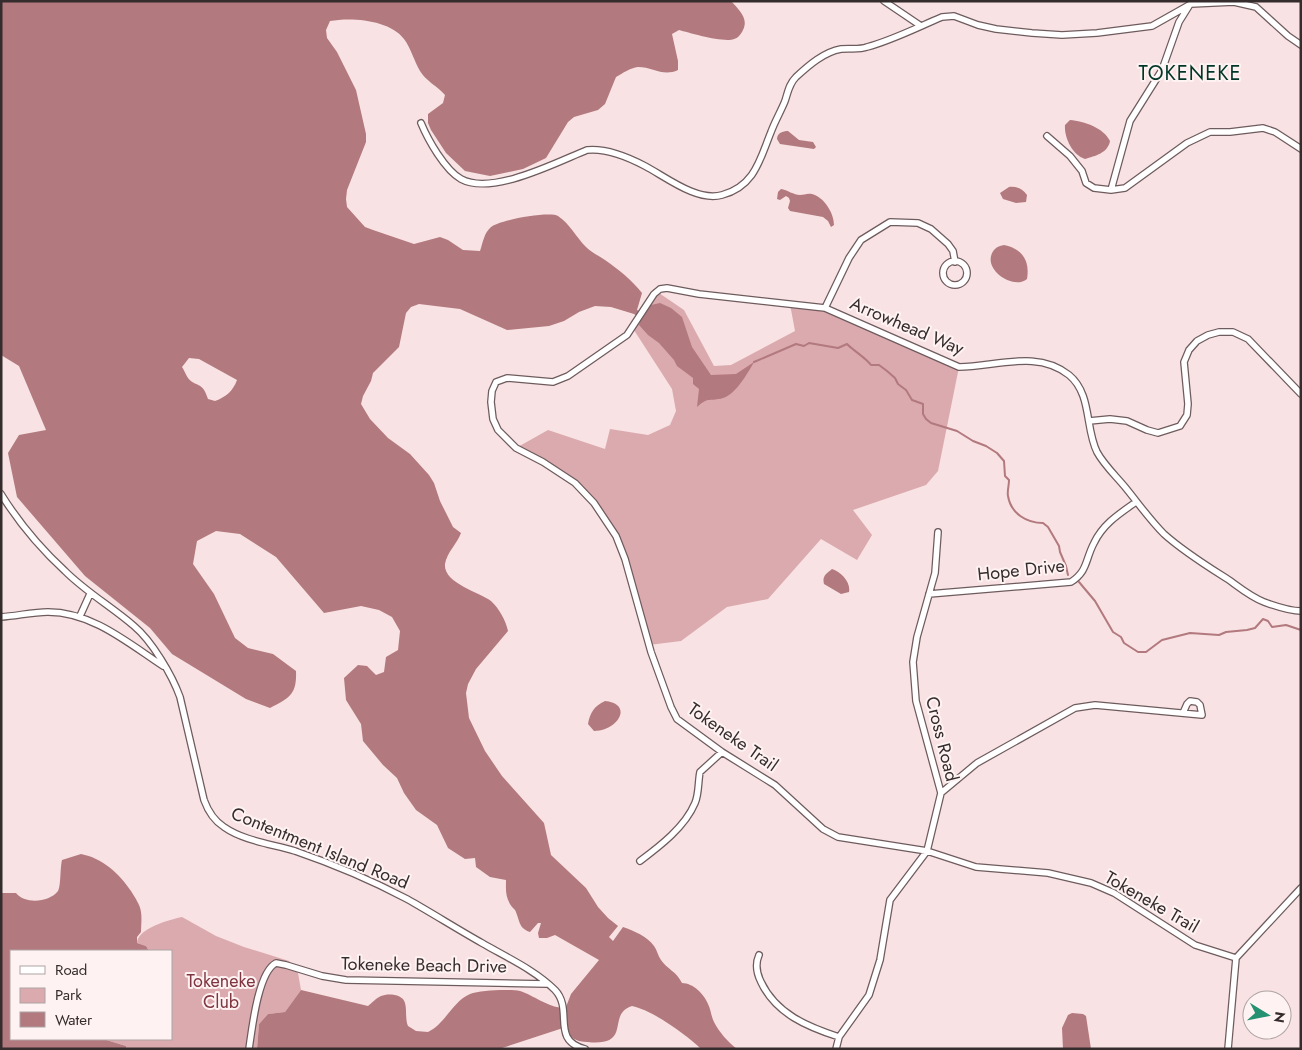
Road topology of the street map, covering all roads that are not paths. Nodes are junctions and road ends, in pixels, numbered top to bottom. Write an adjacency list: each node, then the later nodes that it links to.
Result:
1 (884, 1): 4 (street)
2 (1190, 3): 3 (street); 4 (street); 9 (street)
3 (1254, 4): 5 (street)
4 (921, 26): 6 (street)
5 (1301, 45)
6 (421, 122)
7 (1047, 136): 9 (street)
8 (1301, 149): 9 (street)
9 (1111, 190)
10 (955, 262): 10 (street); 11 (street)
11 (825, 308): 12 (street, Arrowhead Way); 14 (street, Arrowhead Way)
12 (638, 318): 25 (street, Tokeneke Trail)
13 (1301, 394): 14 (street)
14 (1089, 421): 16 (street, Arrowhead Way)
15 (1, 494): 18 (street, Contentment Island Road)
16 (1136, 502): 19 (street, Hope Drive); 20 (street, Arrowhead Way)
17 (938, 532): 19 (street, Cross Road)
18 (90, 594): 21 (street); 23 (street, Contentment Island Road)
19 (930, 594): 26 (street, Cross Road)
20 (1301, 611)
21 (80, 616): 22 (street); 23 (street)
22 (1, 617)
23 (167, 669): 32 (street, Contentment Island Road)
24 (1183, 713): 26 (street)
25 (722, 752): 27 (street, Tokeneke Trail); 28 (street)
26 (941, 793): 27 (street, Cross Road)
27 (927, 851): 31 (street, Tokeneke Trail); 33 (street, Cross Road)
28 (640, 861)
29 (1301, 888): 31 (street)
30 (759, 955): 33 (street)
31 (1236, 958): 37 (street)
32 (547, 984): 35 (street, Tokeneke Beach Drive); 36 (street, Contentment Island Road)
33 (839, 1037): 34 (street, Cross Road)
34 (836, 1047)
35 (249, 1049)
36 (585, 1049)
37 (1228, 1049)

